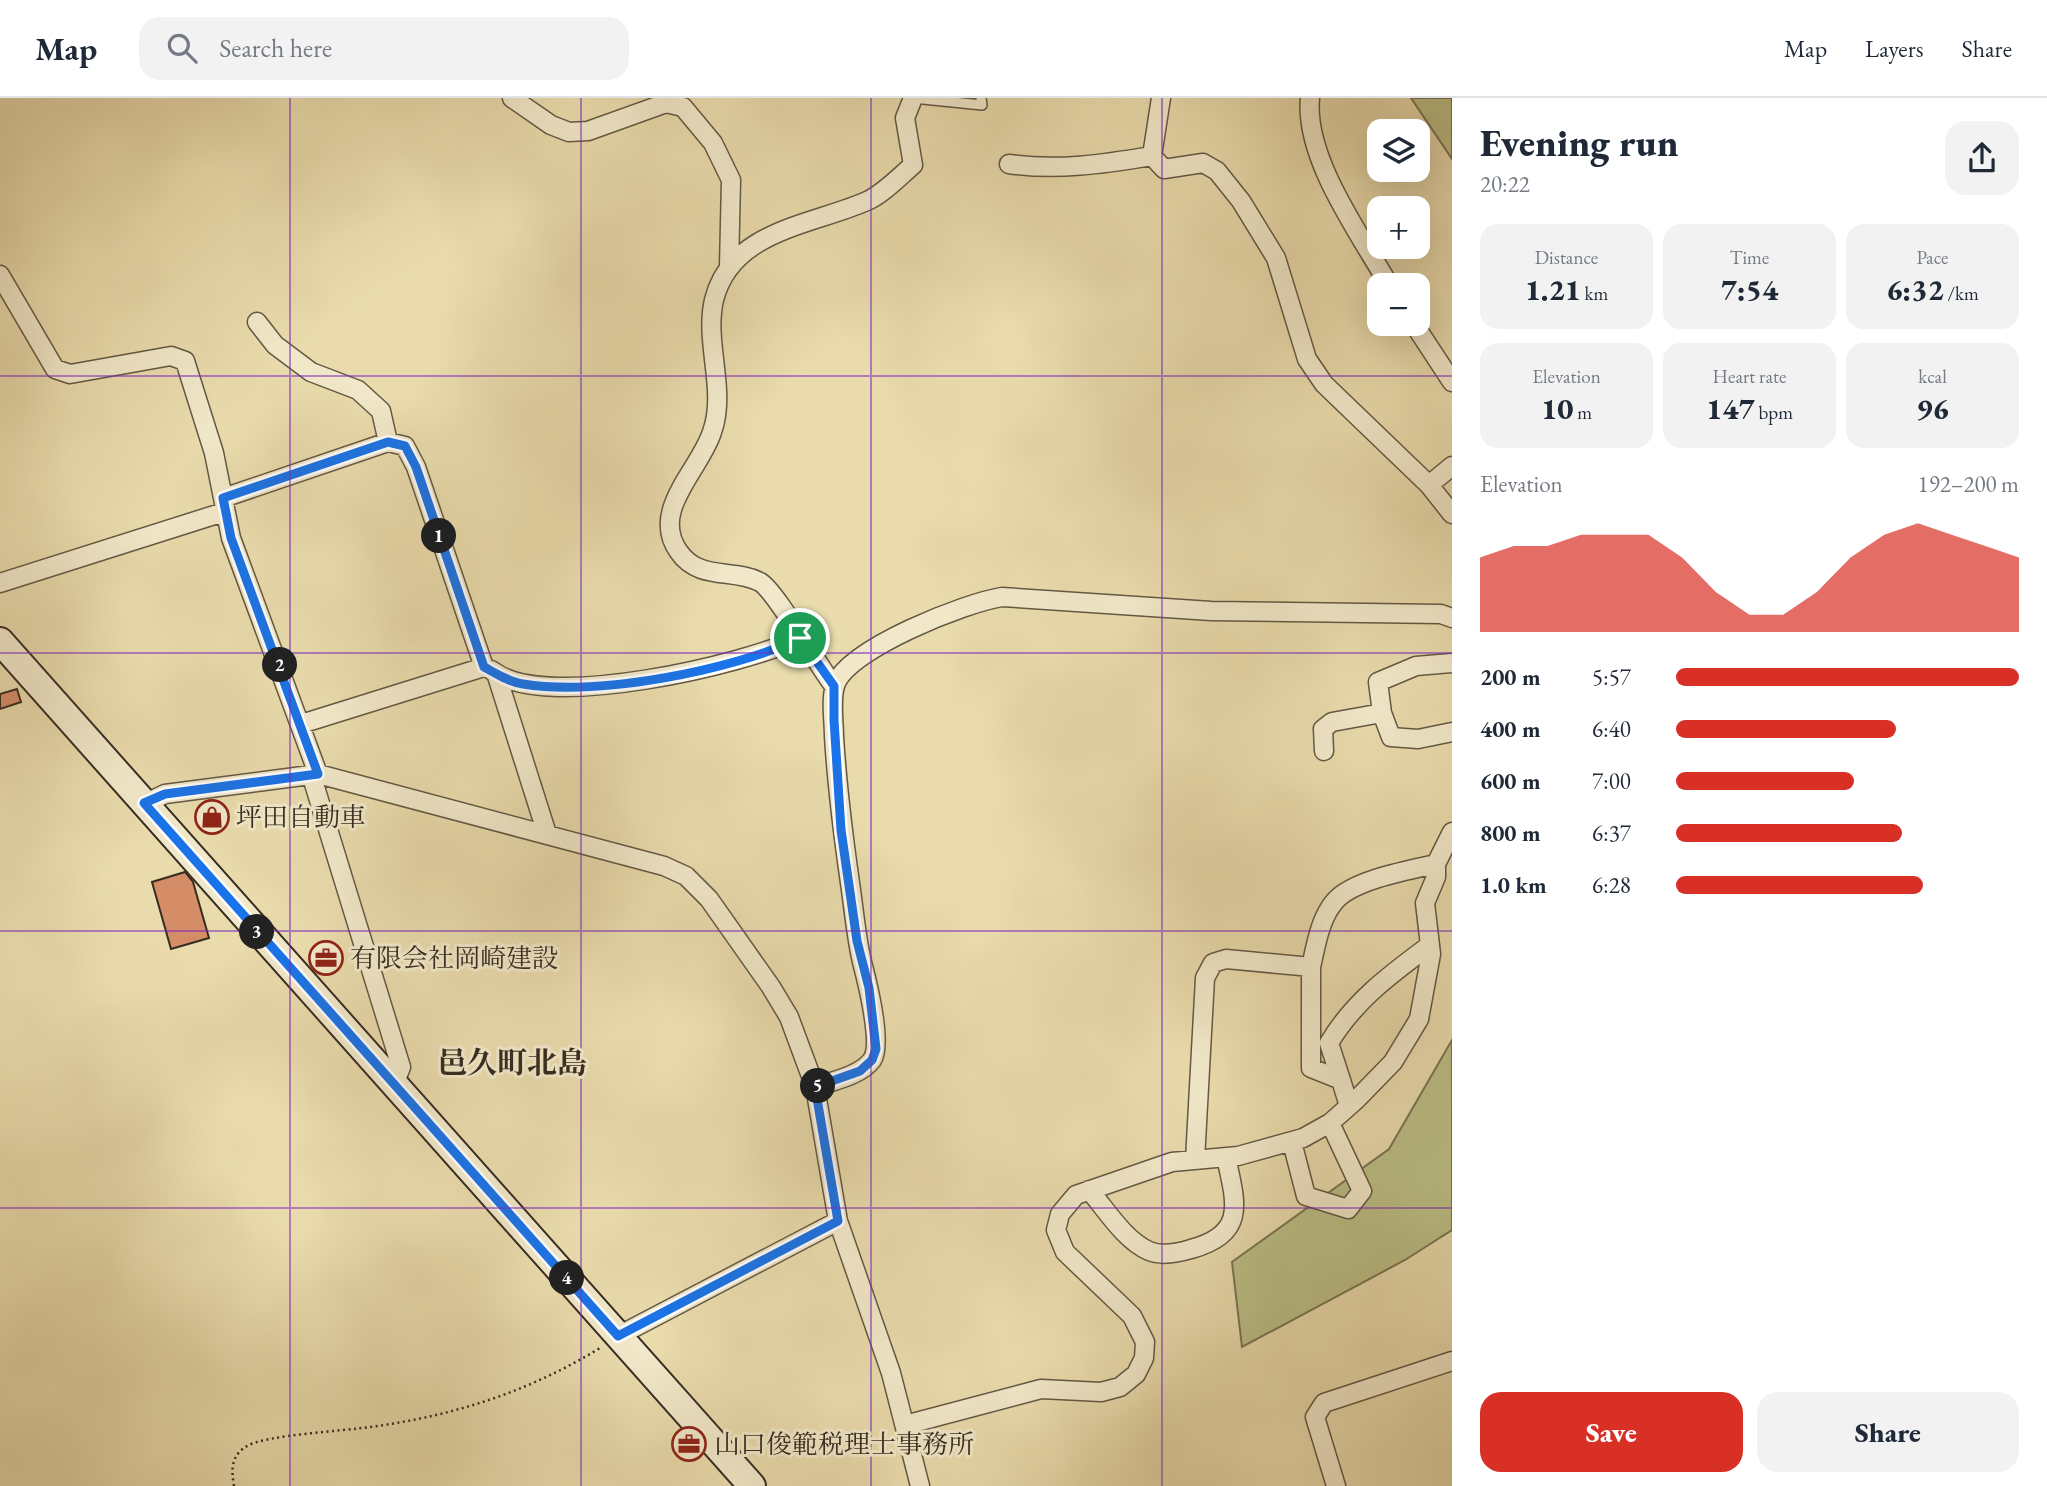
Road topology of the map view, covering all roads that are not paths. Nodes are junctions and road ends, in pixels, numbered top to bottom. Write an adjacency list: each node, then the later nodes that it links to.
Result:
1 (512, 98): 8 (street)
2 (913, 98): 3 (lane); 8 (street)
3 (981, 98)
4 (1161, 98): 6 (street)
5 (1310, 98): 9 (street)
6 (1152, 156): 7 (street); 16 (street)
7 (1009, 164)
8 (729, 267): 21 (street)
9 (1382, 273)
10 (0, 275): 17 (street)
11 (257, 322): 14 (street)
12 (1422, 336): 13 (street)
13 (1452, 382)
14 (388, 442): 17 (street); 24 (street)
15 (1452, 466): 16 (street)
16 (1429, 485): 18 (street)
17 (224, 505): 19 (street); 27 (street)
18 (1452, 514)
19 (0, 583)
20 (1452, 618): 25 (street)
21 (800, 638): 24 (street); 25 (street)
22 (0, 641): 31 (main road)
23 (1452, 663): 26 (street)
24 (490, 670): 27 (street); 33 (street)
25 (834, 686): 39 (street)
26 (1382, 713): 28 (street); 29 (street)
27 (301, 724): 30 (street)
28 (1452, 732)
29 (1324, 751)
30 (314, 774): 31 (street); 33 (street); 38 (street)
31 (144, 803): 38 (main road)
32 (1452, 832): 34 (street)
33 (547, 834): 39 (street)
34 (1436, 864): 35 (street); 36 (street)
35 (1430, 945): 37 (street); 40 (street)
36 (1311, 967): 37 (street); 44 (street)
37 (1340, 1080): 40 (street)
38 (394, 1085): 47 (main road)
39 (815, 1087): 46 (street)
40 (1349, 1106): 41 (street)
41 (1330, 1123): 42 (street); 42 (street)
42 (1292, 1142): 43 (street)
43 (1226, 1157): 44 (street); 45 (street)
44 (1195, 1160): 45 (street)
45 (1088, 1190): 49 (street)
46 (838, 1221): 47 (street); 49 (street)
47 (618, 1336): 50 (main road)
48 (1452, 1361): 52 (street)
49 (905, 1425): 51 (street)
50 (752, 1486)
51 (920, 1486)
52 (1336, 1486)

